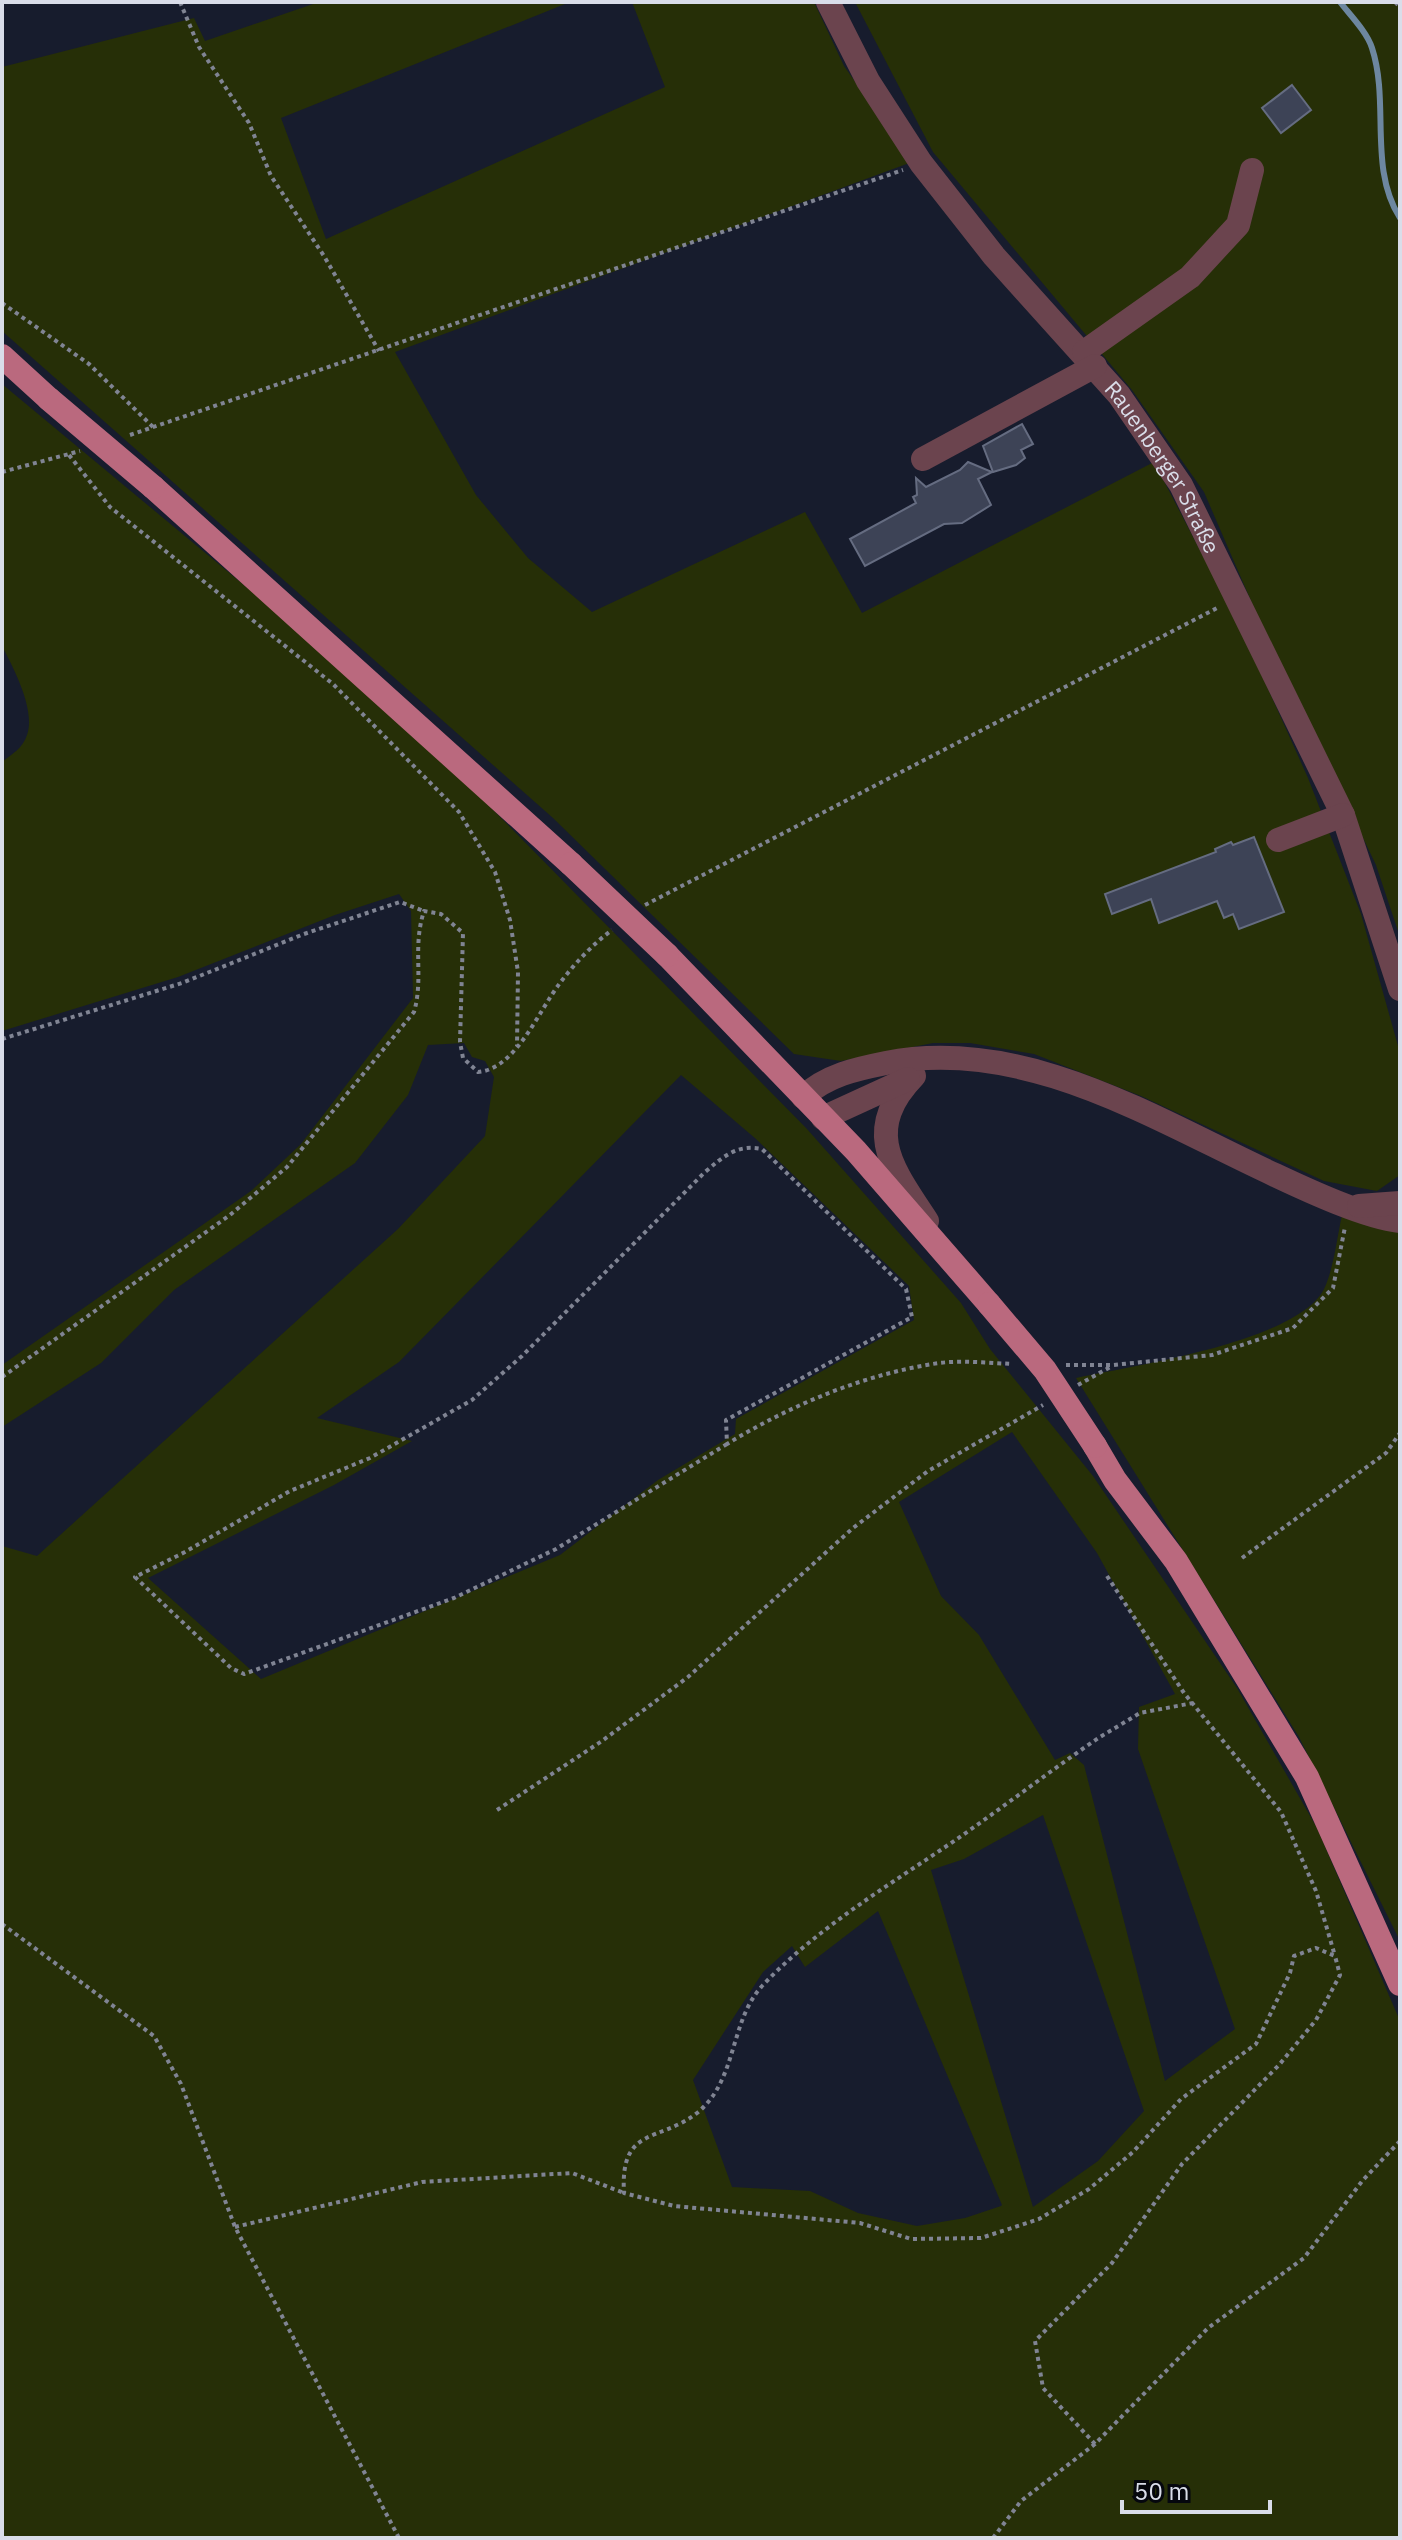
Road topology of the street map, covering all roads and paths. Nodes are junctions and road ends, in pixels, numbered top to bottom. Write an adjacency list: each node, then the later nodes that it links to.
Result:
1 (180, 2): 8 (path)
2 (828, 2): 5 (street, Rauenberger Straße)
3 (1395, 2): 4 (path)
4 (1400, 7)
5 (921, 163): 8 (path); 10 (street, Rauenberger Straße)
6 (1252, 170): 10 (street)
7 (2, 303): 11 (path)
8 (379, 351): 11 (path)
9 (2, 356): 28 (main road, bridge)
10 (1090, 359): 15 (street); 17 (street, Rauenberger Straße)
11 (153, 427): 12 (path)
12 (130, 435)
13 (82, 450): 14 (path)
14 (69, 455): 16 (path); 25 (path)
15 (923, 459)
16 (2, 472)
17 (1235, 599): 18 (street, Rauenberger Straße); 20 (path)
18 (1343, 815): 19 (street); 23 (street, Rauenberger Straße)
19 (1278, 840)
20 (645, 905)
21 (424, 911): 24 (path); 25 (path); 38 (path)
22 (621, 923): 25 (path)
23 (1400, 989)
24 (2, 1039)
25 (517, 1046)
26 (983, 1059): 27 (street); 28 (street); 32 (street)
27 (914, 1076): 29 (street); 34 (street)
28 (803, 1097): 29 (main road)
29 (823, 1118): 34 (main road)
30 (1400, 1193): 32 (street)
31 (1400, 1203): 32 (street)
32 (1361, 1205): 33 (street); 37 (path)
33 (1400, 1221)
34 (936, 1245): 49 (main road, bridge)
35 (1019, 1364): 42 (path)
36 (1051, 1364): 37 (path)
37 (1113, 1365): 39 (path)
38 (2, 1377)
39 (1073, 1388)
40 (1047, 1403): 46 (path)
41 (1400, 1433): 43 (path)
42 (727, 1444): 42 (path)
43 (1242, 1558)
44 (1107, 1576): 45 (path)
45 (1193, 1703): 48 (path); 51 (path)
46 (497, 1810)
47 (2, 1924): 52 (path)
48 (1335, 1956): 51 (path); 53 (path)
49 (1400, 1984)
50 (1400, 2141): 53 (path)
51 (624, 2193): 52 (path)
52 (235, 2227): 54 (path)
53 (1095, 2444): 55 (path)
54 (399, 2538)
55 (993, 2538)

